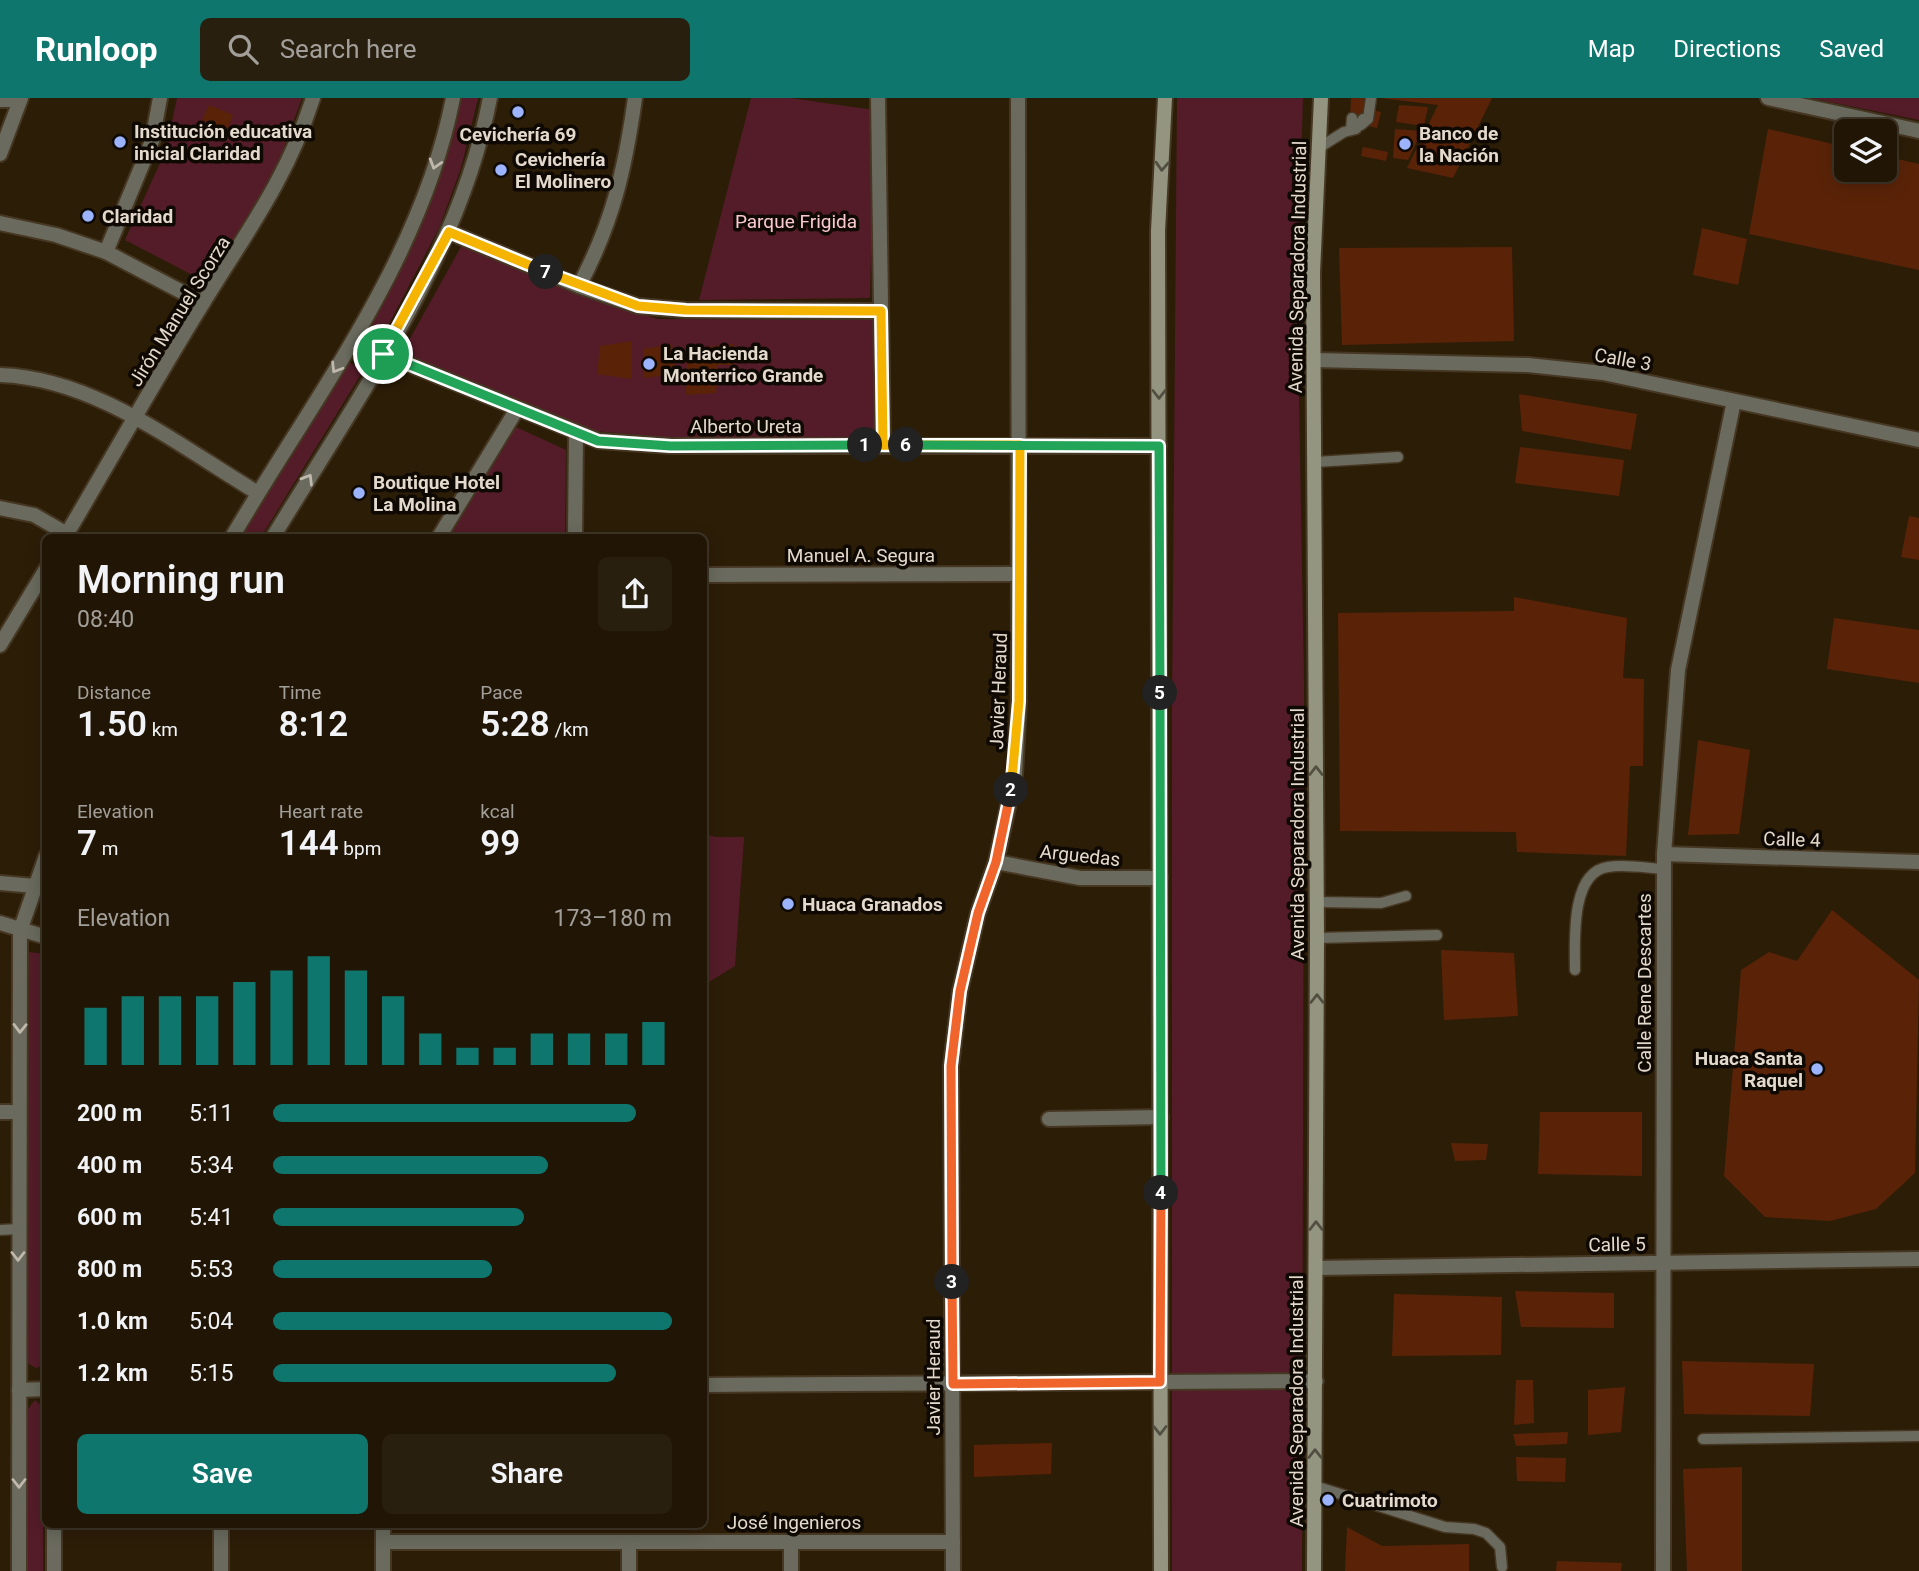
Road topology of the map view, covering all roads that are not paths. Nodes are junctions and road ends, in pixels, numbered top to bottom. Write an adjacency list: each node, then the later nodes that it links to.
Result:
1 (160, 98): 19 (street)
2 (313, 98): 21 (street, Jirón Manuel Scorza)
3 (453, 98): 23 (street, one-way to 23)
4 (490, 98): 18 (street)
5 (635, 98): 20 (street)
6 (878, 98): 22 (street)
7 (1018, 98): 33 (street, Javier Heraud)
8 (1165, 98): 34 (main road, one-way to 34)
9 (1321, 98): 15 (main road, Avenida Separadora Industrial)
10 (1371, 98): 15 (lane)
11 (1768, 98): 14 (street)
12 (20, 99): 13 (street); 16 (street)
13 (0, 100)
14 (1919, 131)
15 (1317, 149): 25 (main road, Avenida Separadora Industrial)
16 (0, 154)
17 (0, 223): 19 (street)
18 (449, 232): 20 (street); 24 (street)
19 (106, 252): 21 (street)
20 (579, 286): 22 (street)
21 (203, 303): 29 (street, Jirón Manuel Scorza)
22 (881, 311): 32 (street)
23 (354, 339): 24 (street, Alberto Ureta); 37 (street, one-way to 37)
24 (383, 354): 28 (street, Alberto Ureta); 42 (street, one-way to 24)
25 (1315, 360): 27 (street, Calle 3); 36 (main road, Avenida Separadora Industrial)
26 (0, 375): 29 (street)
27 (1734, 401): 31 (street, Calle 3); 49 (street, Calle Rene Descartes)
28 (517, 409): 30 (street, Alberto Ureta); 43 (street)
29 (135, 420): 37 (street); 40 (street, Jirón Manuel Scorza)
30 (576, 433): 32 (street, Alberto Ureta); 44 (street)
31 (1919, 440)
32 (883, 445): 33 (street, Alberto Ureta)
33 (1020, 445): 34 (street, Alberto Ureta); 45 (street, Javier Heraud)
34 (1159, 446): 53 (main road)
35 (1398, 457): 36 (lane)
36 (1315, 462): 57 (main road, Avenida Separadora Industrial, one-way to 36)
37 (258, 493): 41 (street)
38 (0, 508): 39 (street)
39 (63, 534)
40 (67, 534)
41 (234, 534)
42 (275, 534)
43 (441, 534)
44 (575, 534)
45 (1020, 574): 46 (street, Manuel A. Segura); 50 (street, Javier Heraud)
46 (707, 575)
47 (42, 576): 48 (street)
48 (0, 645)
49 (1664, 854): 51 (street, Calle 4); 52 (street, Calle Rene Descartes)
50 (996, 862): 53 (street, Arguedas); 75 (street, Javier Heraud)
51 (1919, 862)
52 (1664, 869): 63 (lane); 71 (street, Calle Rene Descartes)
53 (1160, 878): 66 (main road)
54 (0, 883): 55 (street)
55 (40, 885): 59 (street)
56 (1406, 896): 57 (lane)
57 (1317, 902): 62 (main road, Avenida Separadora Industrial)
58 (0, 923): 59 (street)
59 (20, 931): 61 (street); 65 (street, one-way to 65)
60 (1437, 935): 62 (lane)
61 (42, 936)
62 (1317, 938): 72 (main road, Avenida Separadora Industrial, one-way to 62)
63 (1575, 970)
64 (0, 1112): 65 (street)
65 (18, 1112): 68 (street)
66 (1161, 1117): 67 (street); 74 (main road)
67 (1049, 1119)
68 (18, 1229): 69 (lane); 77 (street, one-way to 77)
69 (0, 1230)
70 (1919, 1259): 71 (street, Calle 5)
71 (1662, 1263): 72 (street, Calle 5); 99 (street, Calle Rene Descartes)
72 (1316, 1268): 73 (main road, Avenida Separadora Industrial)
73 (1316, 1381): 74 (street); 81 (main road, Avenida Separadora Industrial, one-way to 73)
74 (1160, 1382): 75 (street); 97 (main road, one-way to 97)
75 (953, 1384): 76 (street); 88 (street, Javier Heraud)
76 (707, 1385)
77 (19, 1390): 78 (street); 90 (street, one-way to 90)
78 (42, 1390)
79 (1919, 1436): 80 (lane)
80 (1703, 1439)
81 (1315, 1486): 89 (lane); 98 (main road, Avenida Separadora Industrial)
82 (54, 1528): 91 (street)
83 (220, 1528): 92 (street)
84 (383, 1528): 85 (street)
85 (383, 1542): 86 (street, José Ingenieros); 93 (street)
86 (629, 1542): 87 (street, José Ingenieros); 94 (street)
87 (791, 1542): 88 (street, José Ingenieros); 95 (street)
88 (953, 1542): 96 (street, Javier Heraud)
89 (1502, 1566)
90 (19, 1571)
91 (54, 1571)
92 (221, 1571)
93 (383, 1571)
94 (629, 1571)
95 (791, 1571)
96 (953, 1571)
97 (1161, 1571)
98 (1314, 1571)
99 (1663, 1571)

